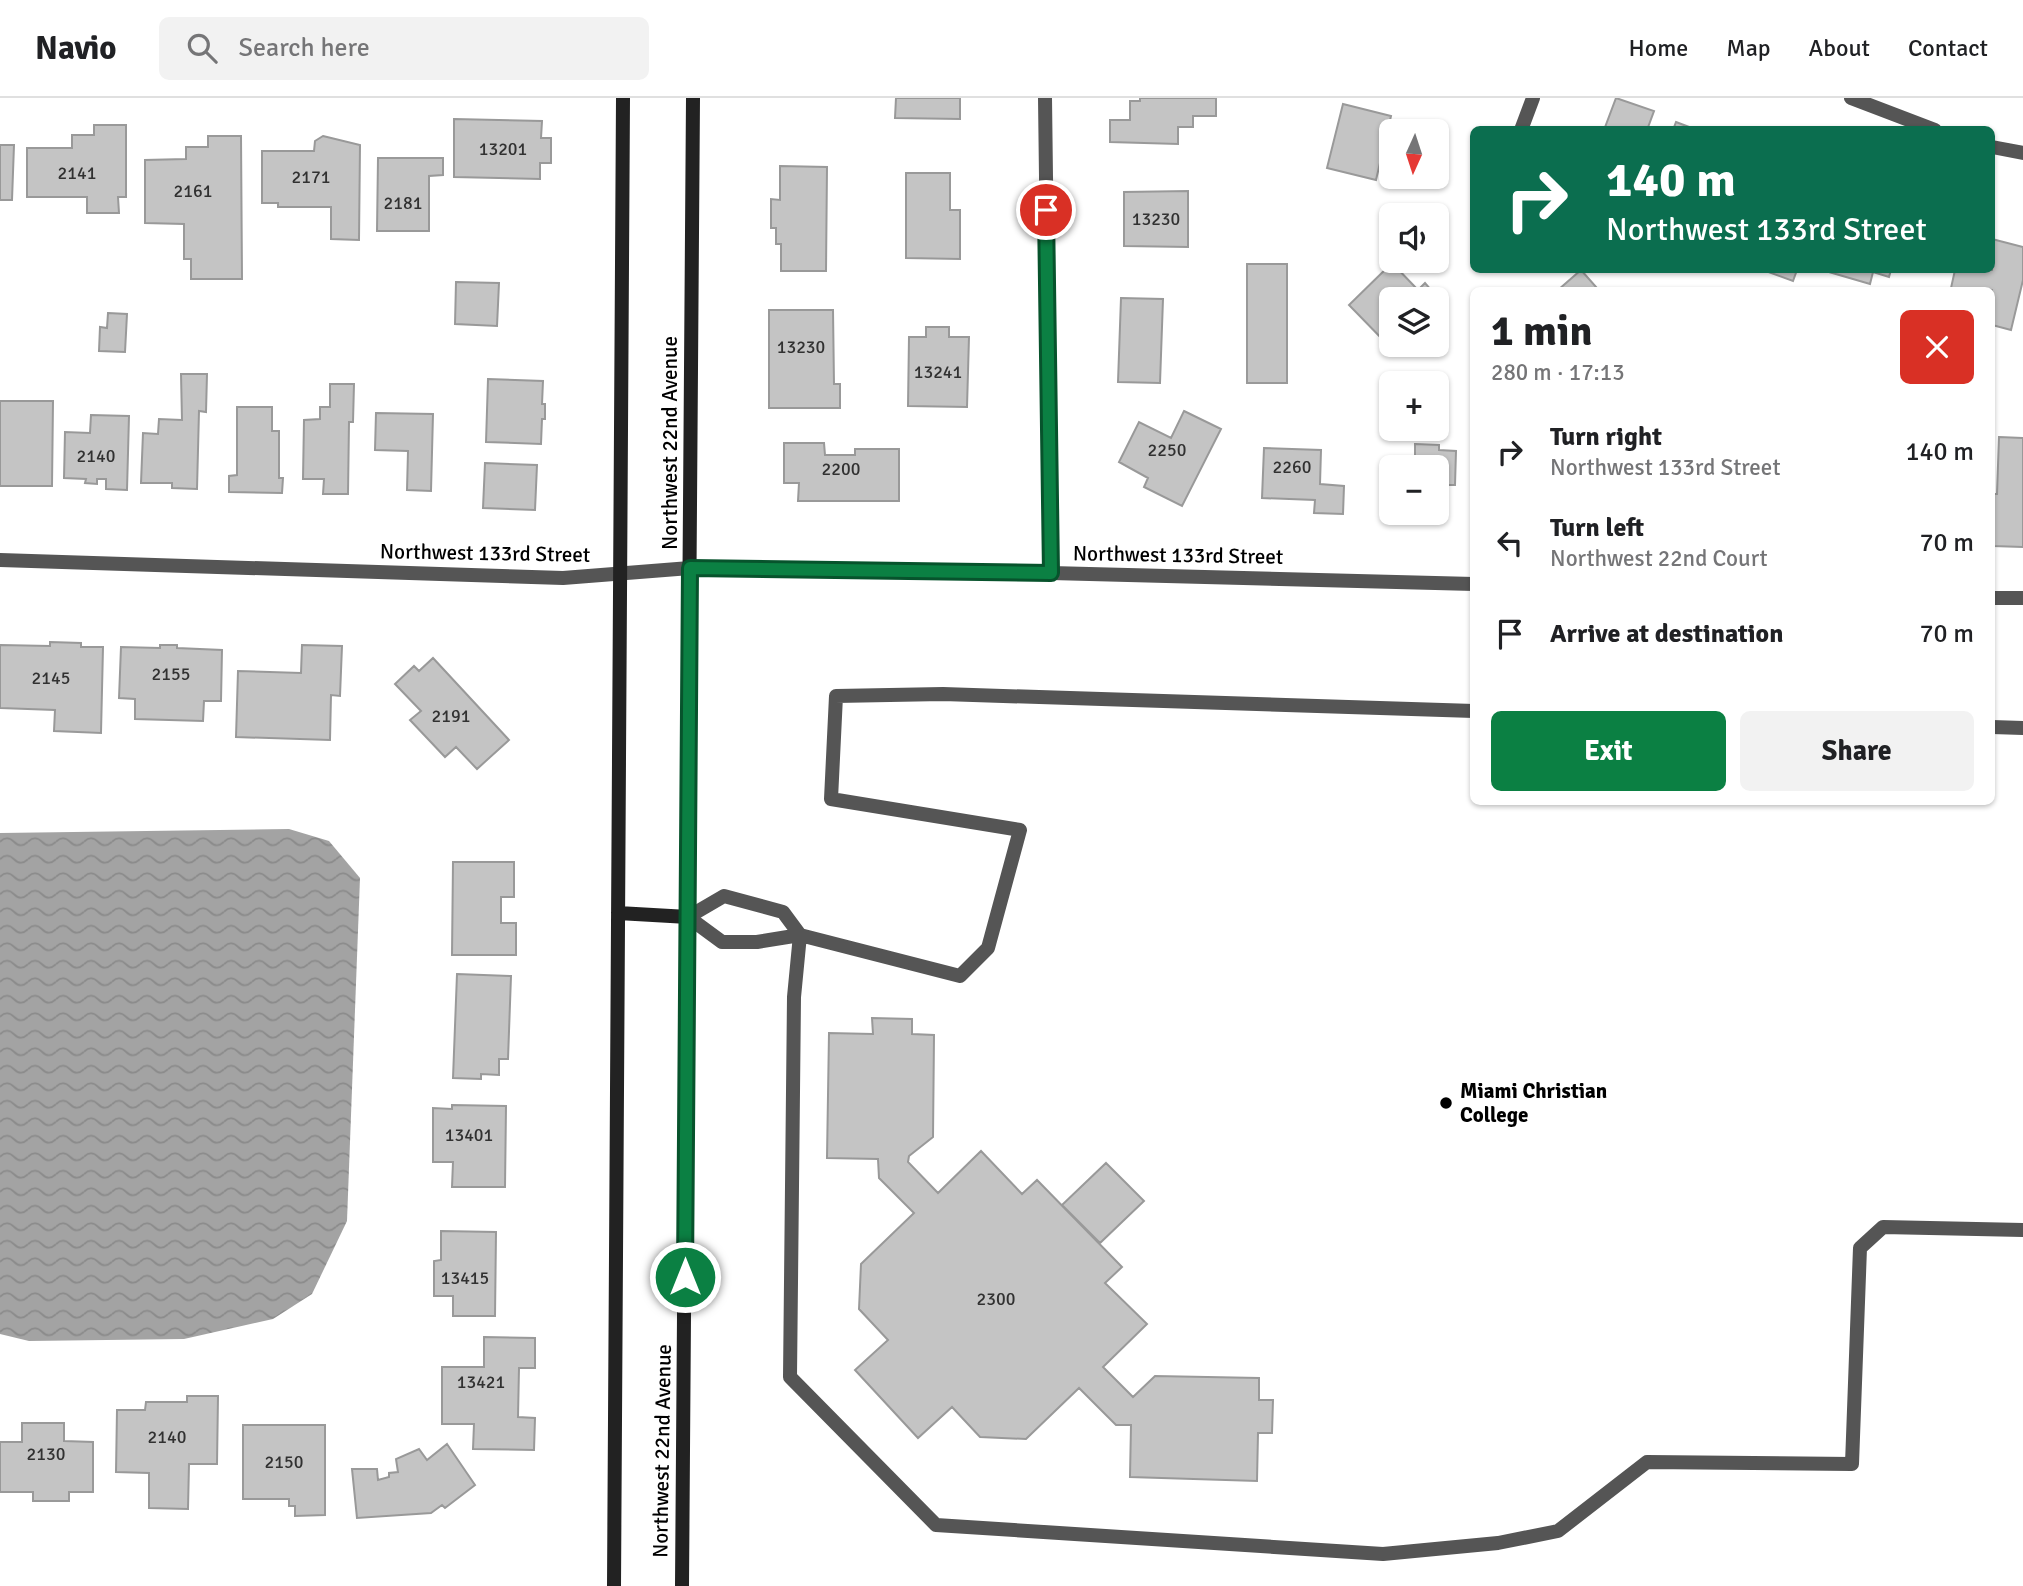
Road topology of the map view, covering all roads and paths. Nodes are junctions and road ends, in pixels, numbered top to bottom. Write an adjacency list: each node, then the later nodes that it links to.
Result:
1 (623, 98): 13 (main road)
2 (693, 98): 11 (main road, Northwest 22nd Avenue)
3 (1045, 98): 12 (street)
4 (1533, 98): 6 (street)
5 (1851, 98): 7 (street)
6 (1522, 126)
7 (1924, 126)
8 (1995, 147): 9 (street)
9 (2023, 152)
10 (0, 560): 13 (street, Northwest 133rd Street)
11 (690, 568): 12 (street, Northwest 133rd Street); 13 (street, Northwest 133rd Street); 21 (main road, Northwest 22nd Avenue)
12 (1051, 573): 14 (street, Northwest 133rd Street)
13 (620, 574): 20 (main road)
14 (1470, 584)
15 (1995, 598): 16 (street)
16 (2023, 598)
17 (1470, 710): 22 (street)
18 (1995, 727): 19 (street)
19 (2023, 727)
20 (618, 913): 21 (main road); 24 (main road)
21 (688, 917): 22 (street); 22 (street); 25 (main road, Northwest 22nd Avenue)
22 (800, 935): 23 (street)
23 (2023, 1230)
24 (614, 1586)
25 (681, 1586)

